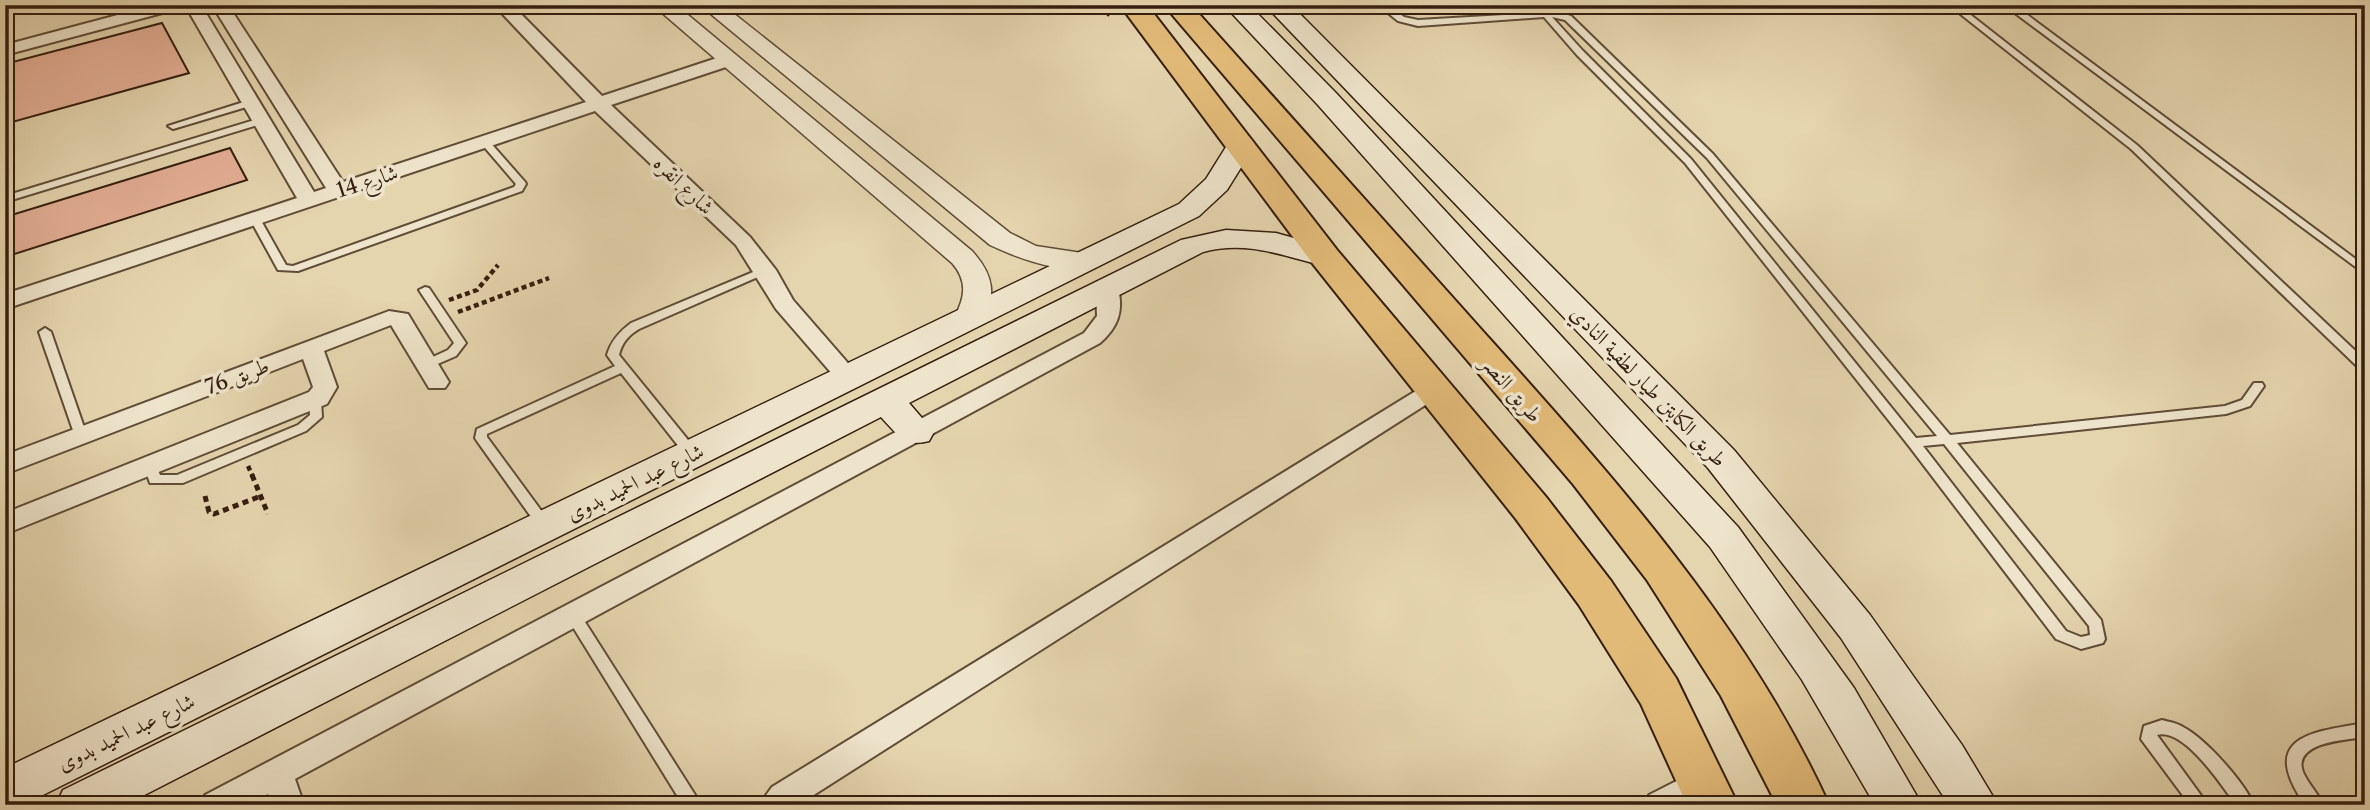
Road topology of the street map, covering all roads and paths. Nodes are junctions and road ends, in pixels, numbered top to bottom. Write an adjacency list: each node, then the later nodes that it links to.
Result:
1 (140, 5): 18 (street)
2 (174, 5): 19 (street)
3 (192, 5): 22 (street)
4 (220, 5): 27 (street)
5 (502, 5): 21 (street, شارع انقره)
6 (663, 5): 20 (street)
7 (710, 5): 33 (street)
8 (1177, 5): 81 (main road, طريق النصر)
9 (1236, 5): 82 (main road, طريق الكابتن طيار لطفية النادي)
10 (1277, 5): 83 (main road, طريق الكابتن طيار لطفية النادي)
11 (1382, 5): 17 (lane)
12 (1416, 5): 13 (lane)
13 (1482, 5)
14 (1954, 5): 50 (lane)
15 (2008, 5): 38 (lane)
16 (1130, 8): 26 (main road)
17 (1546, 15): 59 (lane); 60 (lane)
18 (5, 40)
19 (5, 50)
20 (723, 56): 21 (street, شارع 14); 36 (street)
21 (594, 99): 25 (street, شارع 14); 27 (street, شارع 14); 37 (street, شارع انقره)
22 (250, 103): 23 (street); 24 (lane)
23 (261, 121): 28 (street); 29 (lane)
24 (173, 126)
25 (485, 142): 27 (street, شارع 14); 31 (lane)
26 (1241, 145): 30 (main road, شارع عبد الحميد بدوى); 34 (main road)
27 (335, 185): 28 (street, شارع 14)
28 (305, 195): 31 (street, شارع 14); 41 (street, شارع 14)
29 (5, 199)
30 (1189, 210): 32 (main road); 39 (main road, شارع عبد الحميد بدوى)
31 (255, 219): 43 (street, شارع 14)
32 (1228, 237): 34 (main road, شارع عبد الحميد بدوى); 39 (main road, شارع عبد الحميد بدوى)
33 (1013, 246): 36 (street); 39 (street)
34 (1325, 257): 54 (main road)
35 (498, 265): 44 (path)
36 (972, 267): 46 (street)
37 (765, 270): 49 (lane); 52 (street, شارع انقره)
38 (2365, 271)
39 (1096, 275): 46 (main road, شارع عبد الحميد بدوى); 56 (main road, شارع عبد الحميد بدوى); 57 (street)
40 (549, 278): 45 (path)
41 (5, 285)
42 (425, 290): 44 (lane)
43 (5, 302)
44 (435, 304): 45 (lane)
45 (443, 318): 51 (lane)
46 (969, 318): 52 (main road, شارع عبد الحميد بدوى)
47 (45, 332): 58 (lane)
48 (311, 348): 51 (street, طريق 76); 55 (street); 58 (street, طريق 76)
49 (623, 367): 62 (lane); 69 (lane)
50 (2365, 367)
51 (431, 373)
52 (848, 377): 62 (main road, شارع عبد الحميد بدوى)
53 (2258, 386): 59 (lane)
54 (1432, 389): 74 (main road); 79 (street)
55 (314, 400): 61 (lane); 64 (street)
56 (885, 400): 57 (main road); 77 (main road, شارع عبد الحميد بدوى)
57 (916, 432): 70 (street)
58 (81, 436): 63 (street, طريق 76)
59 (1947, 439): 60 (lane); 60 (lane)
60 (1913, 443)
61 (242, 453): 64 (lane); 66 (path)
62 (692, 454): 69 (main road, شارع عبد الحميد بدوى)
63 (5, 465)
64 (150, 466): 68 (street)
65 (205, 496): 66 (path)
66 (261, 496): 67 (path)
67 (268, 514)
68 (5, 524)
69 (545, 526): 73 (main road, شارع عبد الحميد بدوى)
70 (573, 615): 72 (street); 76 (lane)
71 (2365, 730): 86 (lane)
72 (277, 773): 75 (street); 78 (street)
73 (5, 791)
74 (1708, 793): 80 (street)
75 (226, 803)
76 (691, 803)
77 (79, 805)
78 (288, 805)
79 (775, 805)
80 (1661, 805)
81 (1804, 805)
82 (1899, 805)
83 (1975, 805)
84 (2200, 805): 85 (lane)
85 (2246, 805)
86 (2315, 805)

